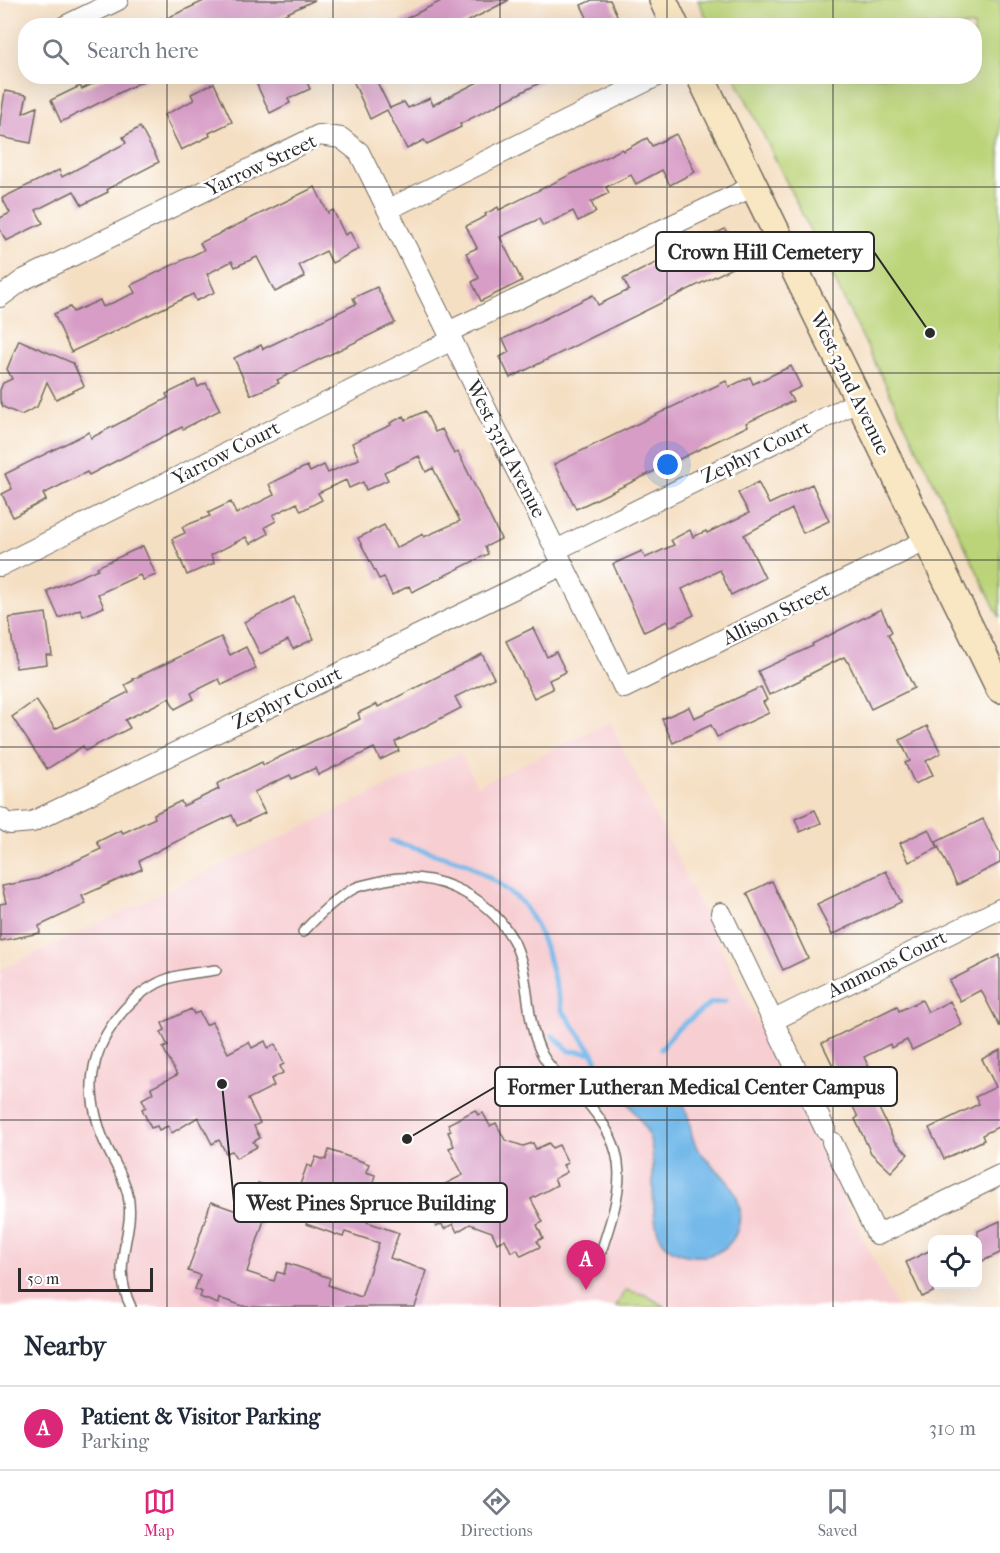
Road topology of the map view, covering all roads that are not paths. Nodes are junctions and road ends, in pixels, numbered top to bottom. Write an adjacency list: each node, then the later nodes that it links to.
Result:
1 (118, 0): 3 (street)
2 (663, 0): 4 (street)
3 (81, 18)
4 (671, 18)
5 (641, 84): 8 (street)
6 (704, 84): 7 (street, West 32nd Avenue)
7 (753, 186): 10 (street, Yarrow Court); 11 (street, West 32nd Avenue)
8 (389, 209): 9 (street, Yarrow Street); 10 (street, West 33rd Avenue)
9 (0, 297)
10 (450, 336): 13 (street, West 33rd Avenue); 14 (street, Yarrow Court)
11 (859, 401): 12 (street, West 32nd Avenue); 13 (street, Zephyr Court)
12 (927, 540): 15 (street, Allison Street); 16 (street, West 32nd Avenue)
13 (560, 557): 15 (street, West 33rd Avenue); 17 (street, Zephyr Court)
14 (0, 566)
15 (624, 688)
16 (1000, 689)
17 (5, 821)
18 (1000, 909): 22 (street, Ammons Court)
19 (721, 913): 22 (street)
20 (303, 932): 24 (lane)
21 (216, 970): 25 (lane)
22 (774, 1020): 23 (street)
23 (1000, 1175)
24 (598, 1261)
25 (132, 1307)

